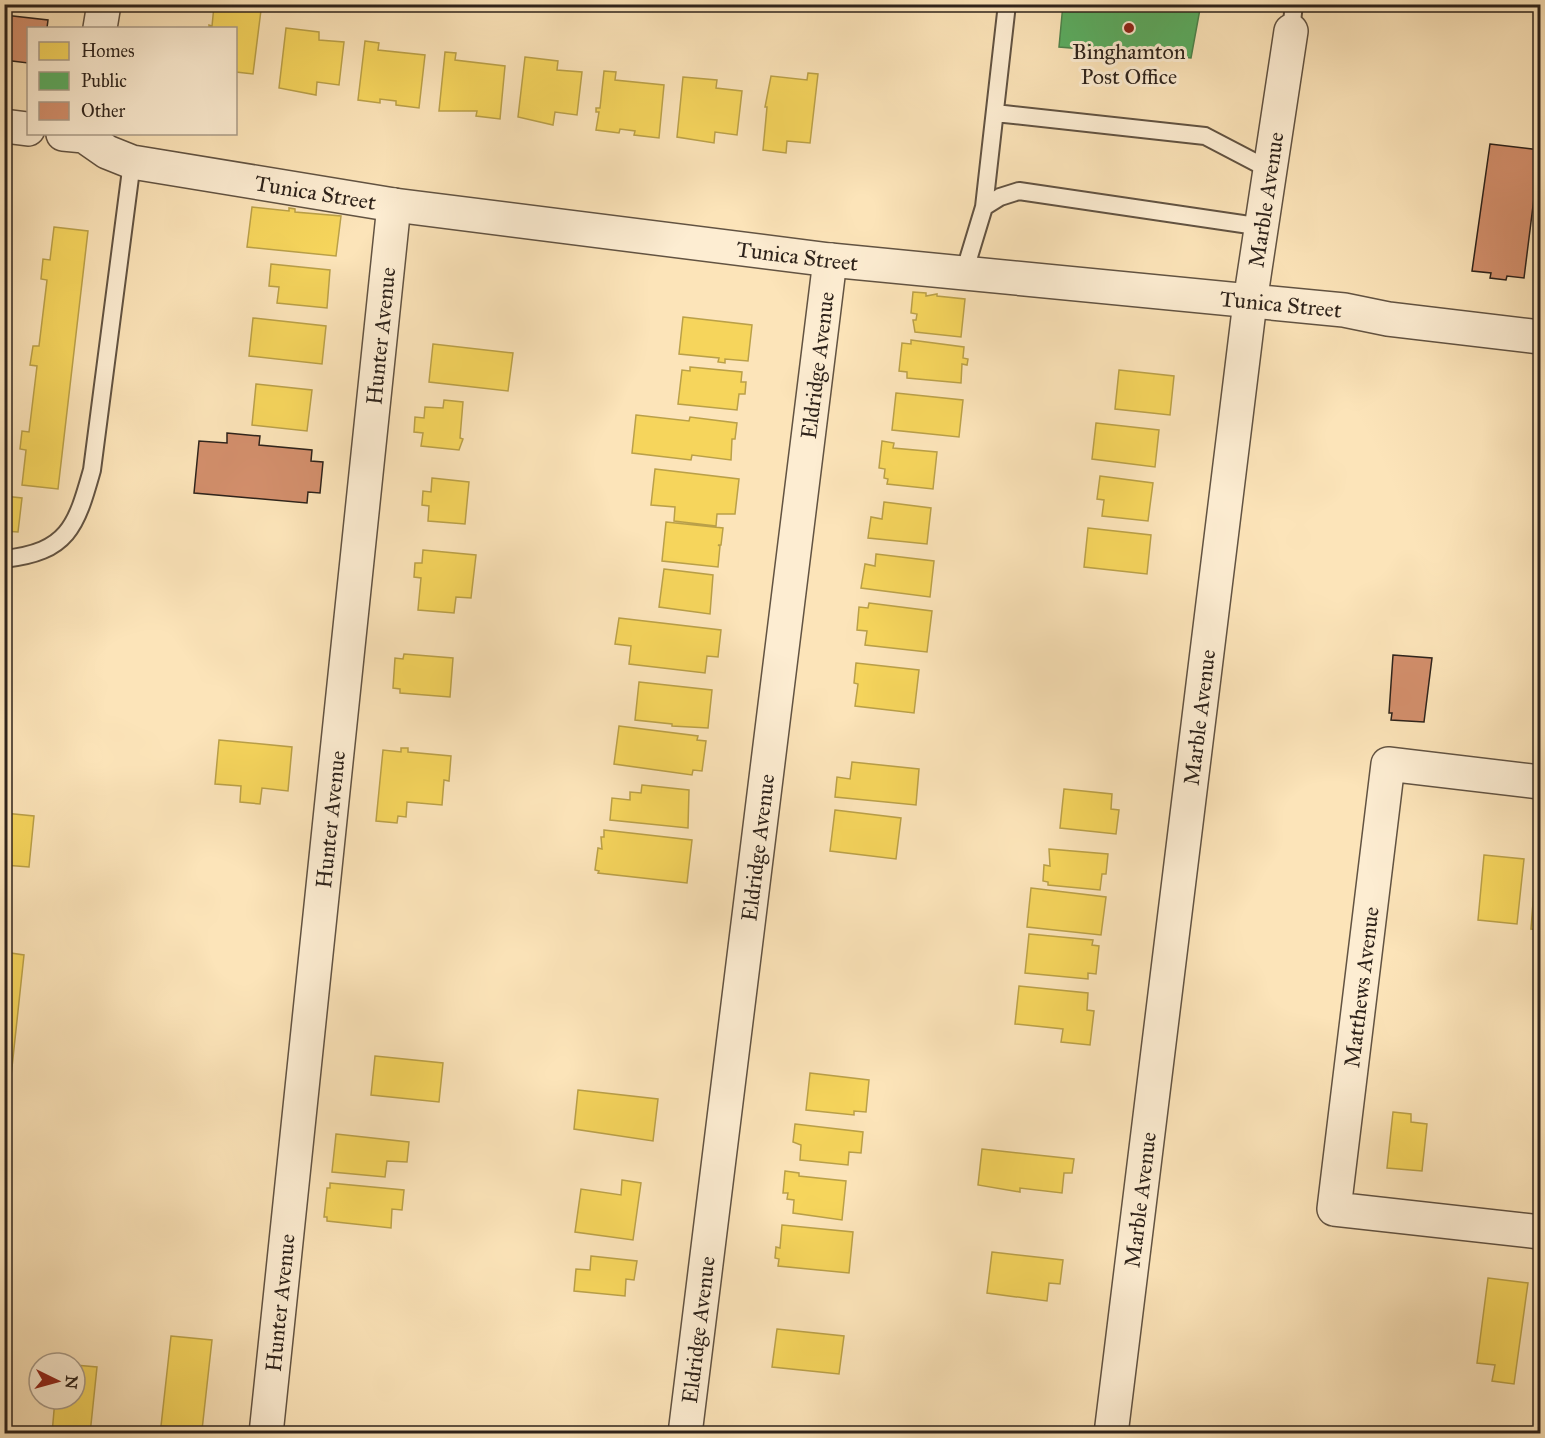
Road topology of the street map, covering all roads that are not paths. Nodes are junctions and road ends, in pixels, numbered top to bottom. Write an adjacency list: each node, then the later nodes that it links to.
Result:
1 (104, 4): 4 (street)
2 (1007, 4): 5 (lane)
3 (1292, 18): 10 (street, Marble Avenue)
4 (100, 27)
5 (995, 113): 10 (lane); 12 (lane)
6 (4, 126): 7 (street)
7 (27, 129)
8 (79, 135): 9 (street, Tunica Street)
9 (132, 162): 11 (street, Tunica Street); 18 (lane)
10 (1270, 170): 13 (street, Marble Avenue)
11 (394, 205): 14 (street, Tunica Street); 21 (street, Hunter Avenue)
12 (984, 207): 13 (lane); 15 (lane)
13 (1263, 227): 16 (street, Marble Avenue)
14 (830, 260): 15 (street, Tunica Street); 22 (street, Eldridge Avenue)
15 (964, 273): 16 (street, Tunica Street)
16 (1250, 302): 17 (street, Tunica Street); 23 (street, Marble Avenue)
17 (1540, 337)
18 (4, 559)
19 (1540, 782): 20 (street, Matthews Avenue)
20 (1540, 1232)
21 (266, 1434)
22 (685, 1434)
23 (1112, 1434)

